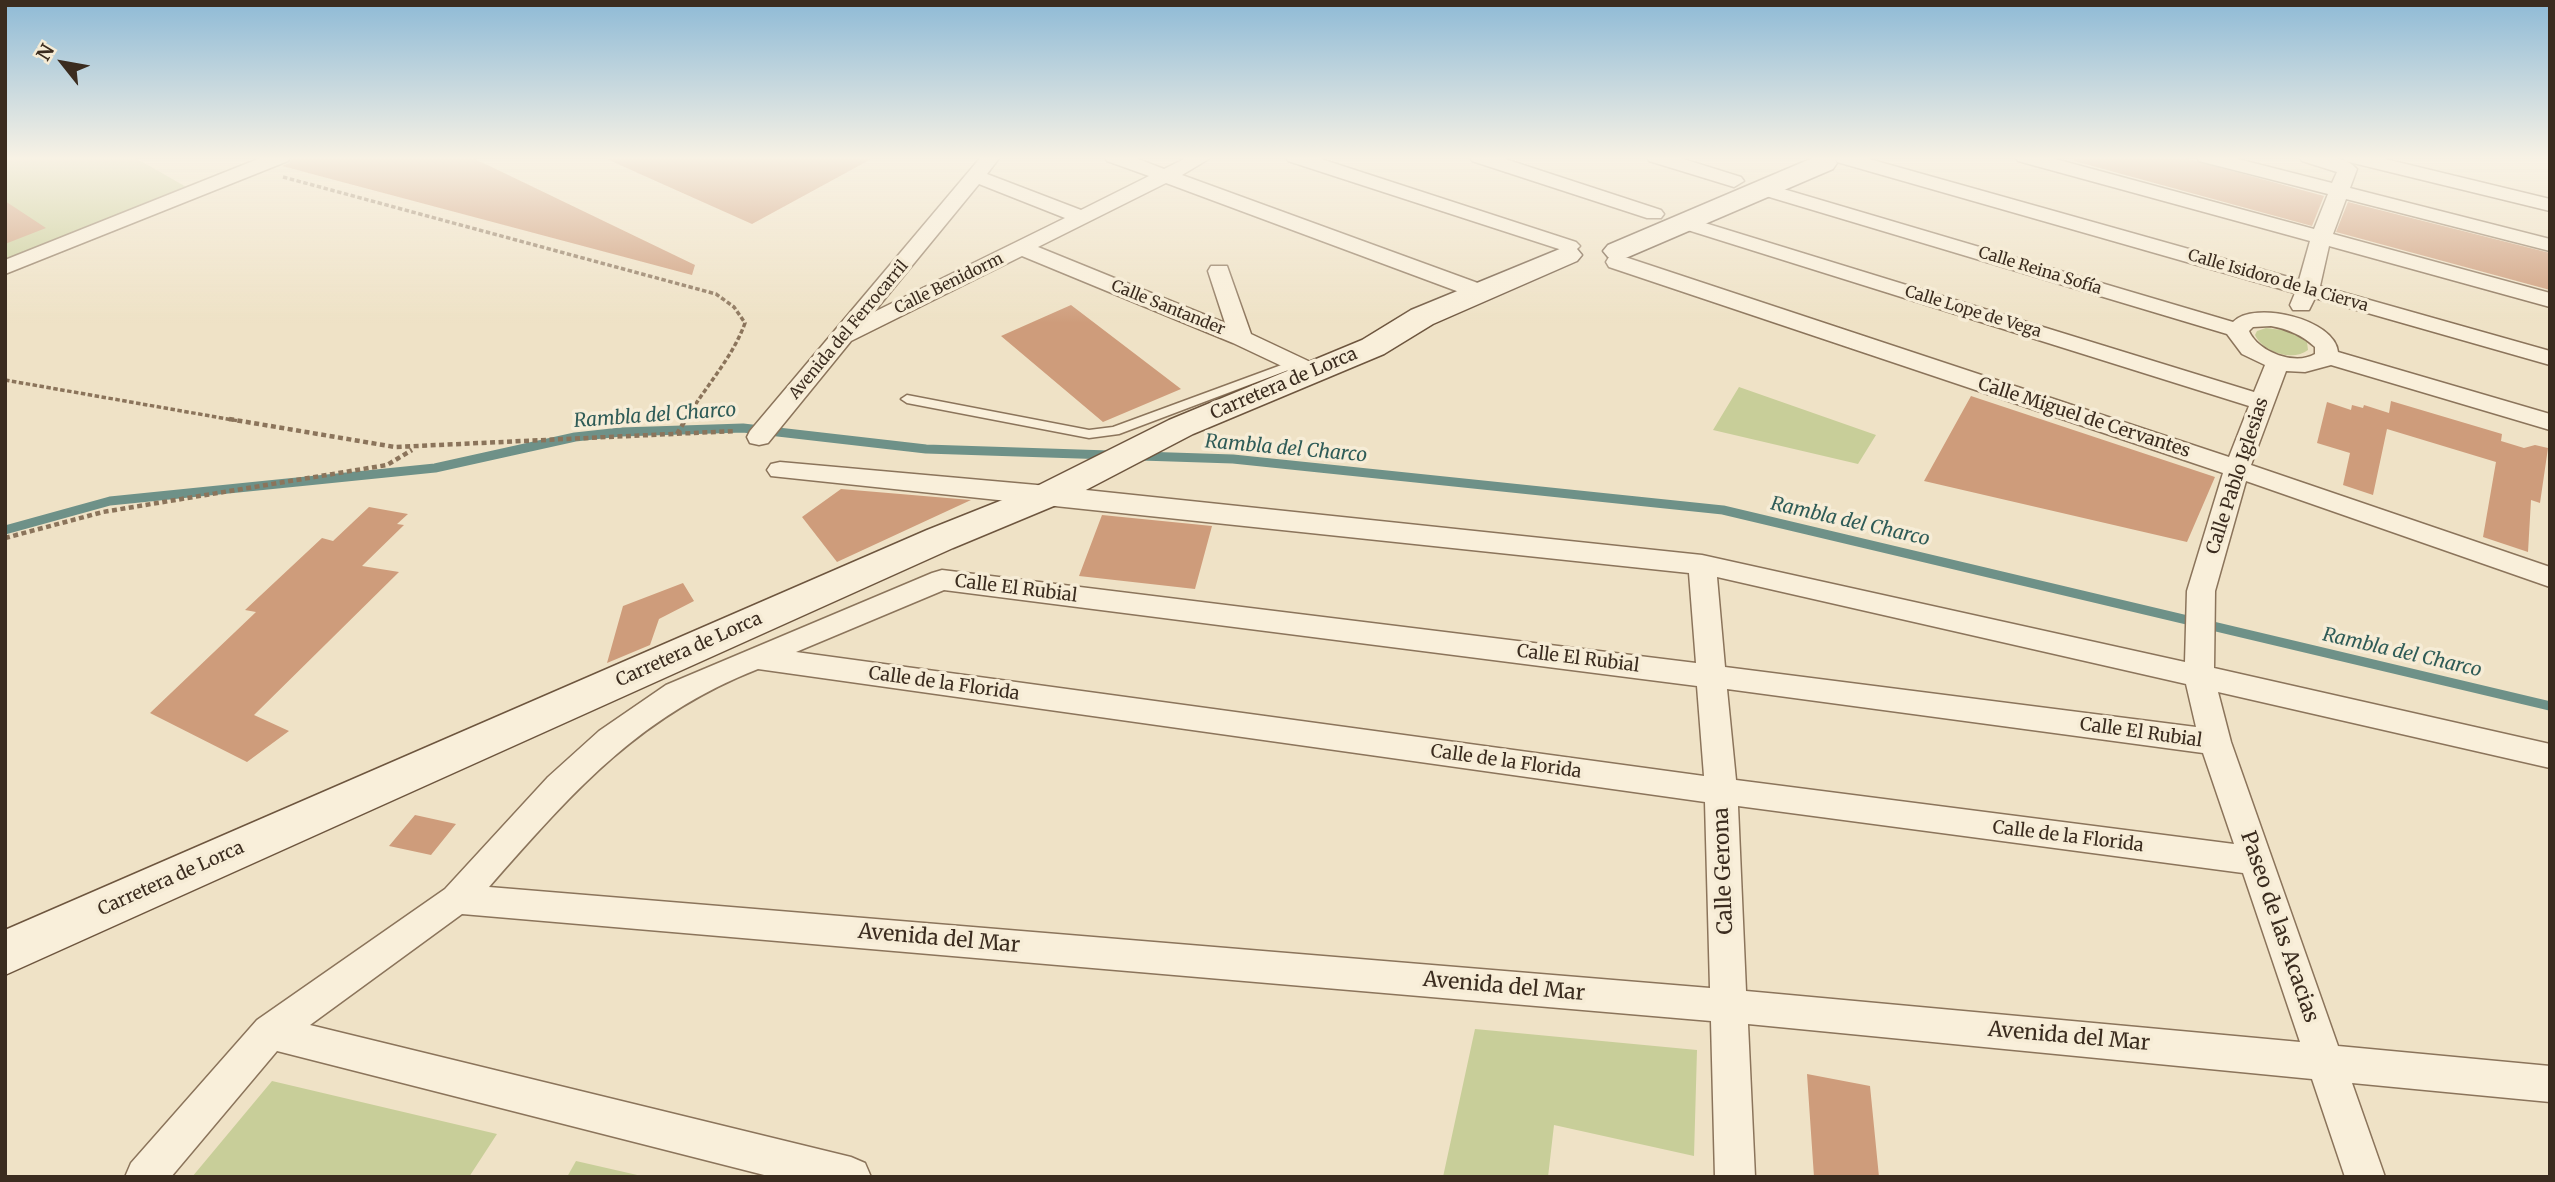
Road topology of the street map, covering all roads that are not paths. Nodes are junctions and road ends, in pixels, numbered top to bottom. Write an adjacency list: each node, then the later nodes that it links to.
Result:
1 (144, 212): 23 (street)
2 (946, 212): 30 (street, Avenida del Ferrocarril)
3 (1069, 212): 16 (street)
4 (1095, 212): 16 (street, Calle Benidorm)
5 (1264, 212): 26 (street)
6 (1450, 212): 22 (street)
7 (1648, 212): 15 (street)
8 (1658, 212): 15 (main road)
9 (1710, 212): 17 (main road)
10 (1841, 212): 29 (street, Calle Reina Sofía)
11 (2025, 212): 25 (street, Calle Isidoro de la Cierva)
12 (2227, 212): 18 (street)
13 (2330, 212): 18 (street)
14 (2418, 212): 19 (street)
15 (1654, 214): 21 (main road)
16 (1084, 218): 20 (street, Calle Benidorm)
17 (1685, 223): 21 (main road); 38 (street, Calle Lope de Vega)
18 (2321, 238): 25 (street); 27 (street)
19 (2550, 245)
20 (1022, 248): 30 (street, Calle Benidorm); 31 (street, Calle Santander)
21 (1613, 250): 22 (main road); 41 (street, Calle Miguel de Cervantes)
22 (1574, 256): 26 (main road, Carretera de Lorca); 32 (main road, Carretera de Lorca)
23 (5, 268)
24 (1219, 271): 31 (street)
25 (2308, 289): 28 (street); 34 (street, Calle Isidoro de la Cierva)
26 (1478, 291): 32 (main road, Carretera de Lorca)
27 (2550, 300)
28 (2293, 324): 29 (street); 33 (street)
29 (2237, 330): 35 (street)
30 (846, 335): 40 (street, Avenida del Ferrocarril)
31 (1241, 338): 36 (street, Calle Santander)
32 (1373, 347): 36 (main road, Carretera de Lorca)
33 (2327, 356): 35 (street); 39 (street)
34 (2550, 358)
35 (2277, 361): 38 (street, Calle Pablo Iglesias)
36 (1304, 368): 37 (lane); 43 (main road, Carretera de Lorca)
37 (907, 399)
38 (2261, 402): 41 (street, Calle Pablo Iglesias)
39 (2550, 422)
40 (759, 437)
41 (2237, 469): 46 (street, Calle Miguel de Cervantes); 49 (street, Calle Pablo Iglesias)
42 (780, 470): 43 (street)
43 (1056, 491): 44 (main road, Carretera de Lorca); 45 (street)
44 (940, 539): 47 (street); 56 (main road, Carretera de Lorca)
45 (1702, 565): 49 (street); 50 (street, Calle Gerona)
46 (2550, 577)
47 (942, 580): 48 (street); 50 (street, Calle El Rubial)
48 (756, 657): 53 (street, Calle de la Florida); 55 (street)
49 (2198, 669): 51 (street, Paseo de las Acacias); 52 (street)
50 (1710, 676): 51 (street, Calle El Rubial); 53 (street, Calle Gerona)
51 (2215, 742): 54 (street, Paseo de las Acacias)
52 (2550, 756)
53 (1721, 791): 54 (street, Calle de la Florida); 57 (street, Calle Gerona)
54 (2256, 861): 59 (street, Paseo de las Acacias)
55 (457, 899): 57 (street, Avenida del Mar); 58 (street)
56 (5, 953)
57 (1730, 1006): 59 (street, Avenida del Mar); 63 (street, Calle Gerona)
58 (270, 1032): 61 (street); 62 (street)
59 (2326, 1062): 60 (street, Avenida del Mar); 64 (street, Paseo de las Acacias)
60 (2550, 1084)
61 (835, 1175)
62 (145, 1177)
63 (1735, 1177)
64 (2365, 1177)

